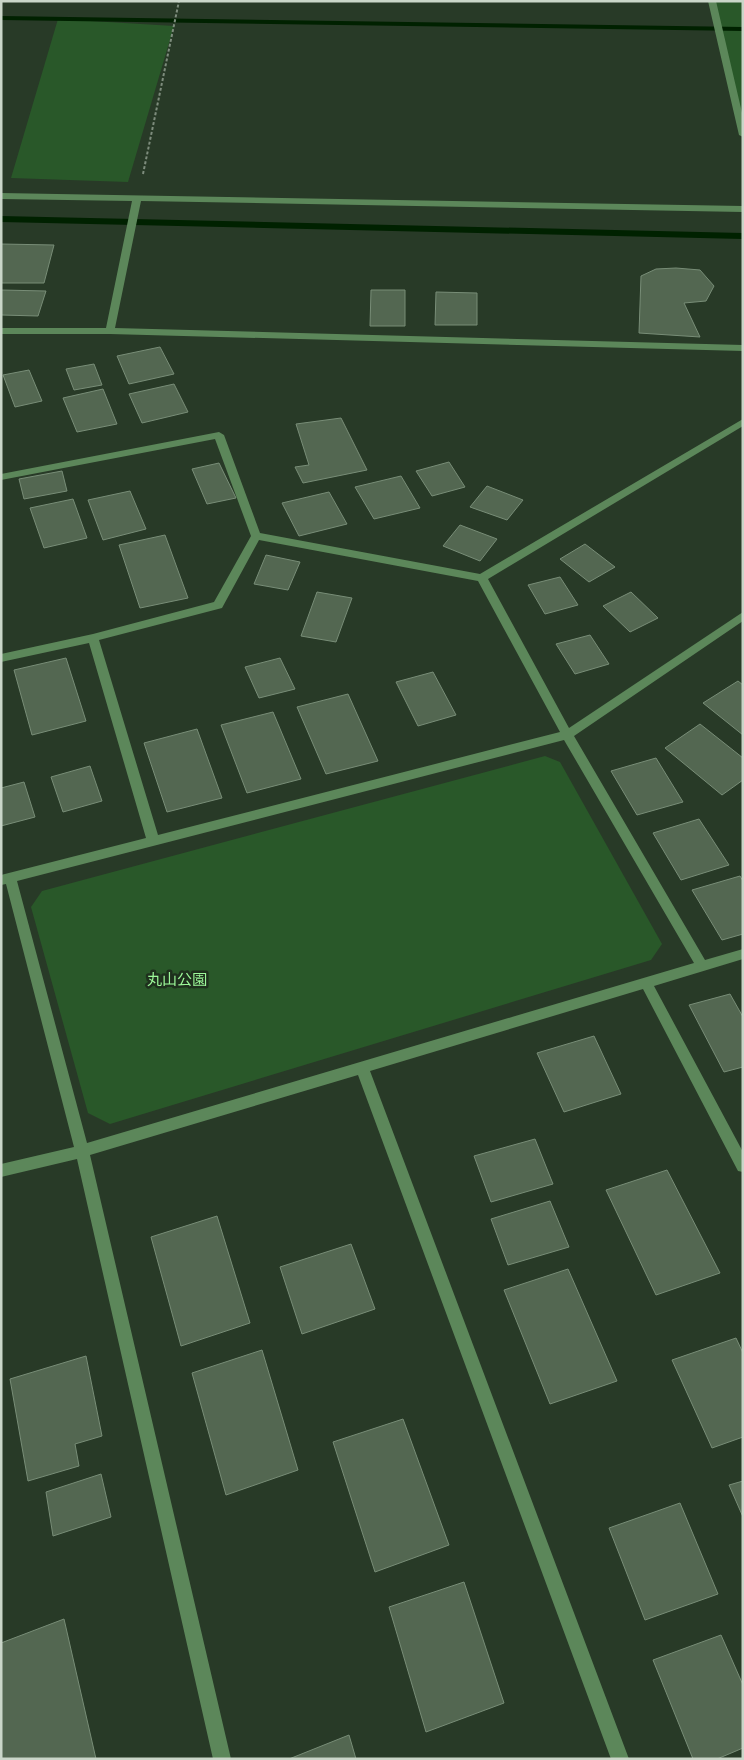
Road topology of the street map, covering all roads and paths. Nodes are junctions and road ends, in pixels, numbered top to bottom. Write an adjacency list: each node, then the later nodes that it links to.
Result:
1 (179, 1): 5 (path)
2 (712, 1): 3 (street)
3 (743, 135)
4 (1, 196): 5 (street)
5 (138, 199): 6 (street); 8 (street)
6 (743, 209)
7 (1, 331): 8 (street)
8 (110, 331): 9 (street)
9 (743, 348)
10 (743, 422): 13 (street)
11 (1, 477): 12 (street)
12 (256, 536): 13 (street); 15 (street)
13 (482, 578): 17 (street)
14 (743, 616): 17 (street)
15 (93, 638): 16 (street); 18 (street)
16 (1, 658)
17 (568, 735): 18 (street); 21 (street)
18 (153, 840): 19 (street)
19 (6, 878): 24 (street)
20 (743, 954): 21 (street)
21 (702, 966): 22 (street)
22 (646, 983): 23 (street); 25 (street)
23 (362, 1068): 24 (street); 28 (street)
24 (82, 1151): 26 (street); 27 (street)
25 (743, 1166)
26 (1, 1171)
27 (222, 1759)
28 (620, 1759)

